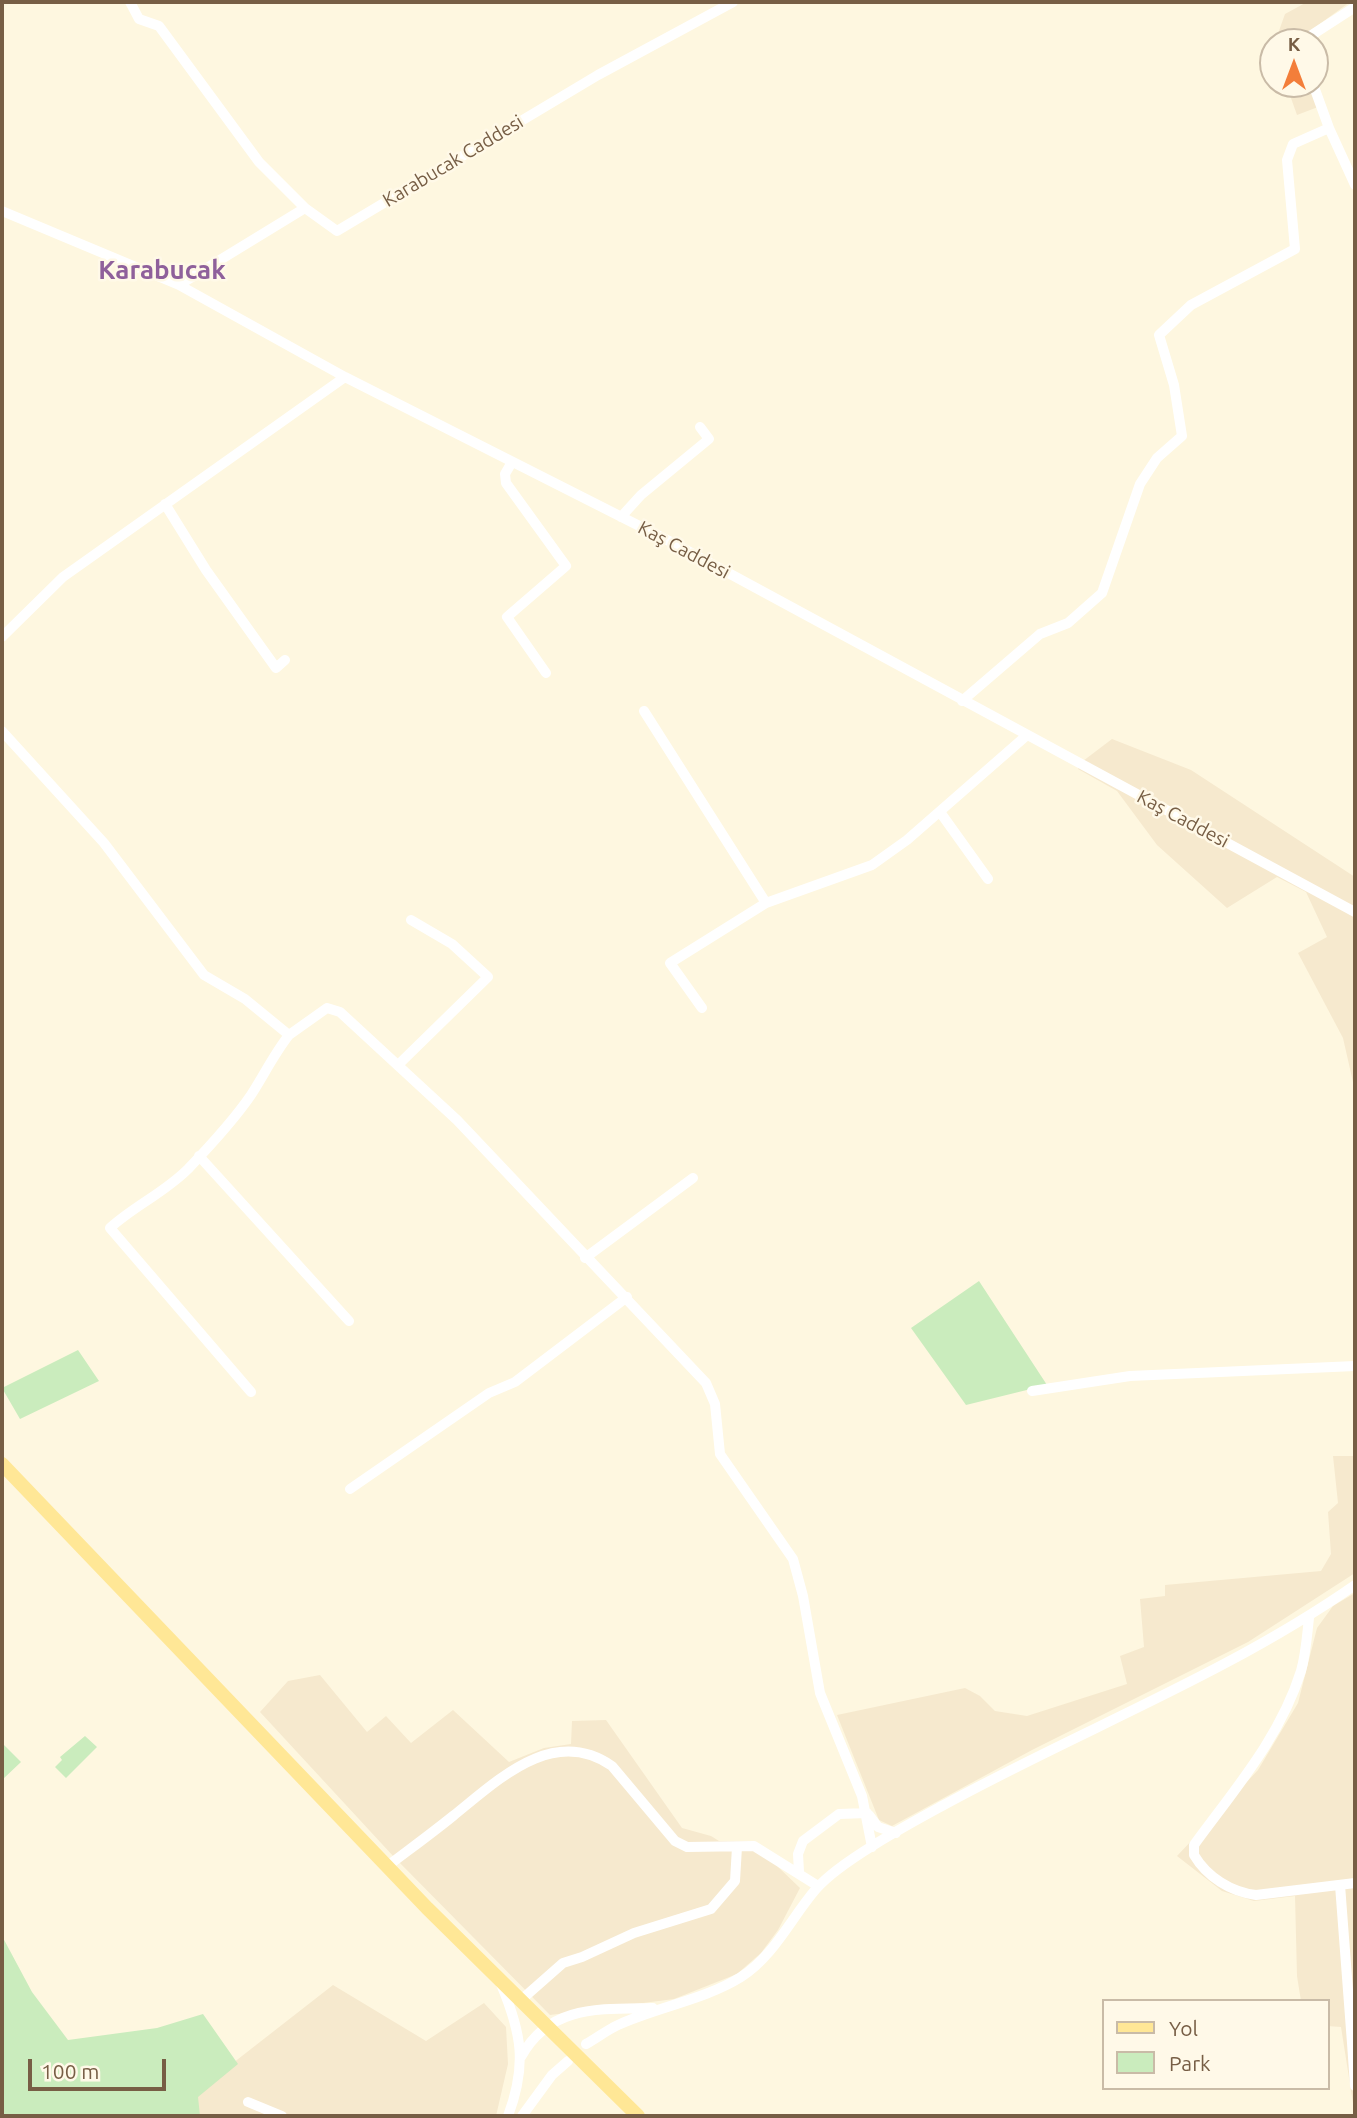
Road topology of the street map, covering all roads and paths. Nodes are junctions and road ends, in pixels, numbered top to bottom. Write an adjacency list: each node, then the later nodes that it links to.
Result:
1 (130, 2): 8 (street)
2 (733, 2): 8 (street, Karabucak Caddesi)
3 (1355, 7): 4 (street)
4 (1323, 28)
5 (1318, 98): 6 (street)
6 (1329, 128): 7 (street); 19 (street)
7 (1355, 185)
8 (305, 208): 10 (street)
9 (2, 211): 10 (street, Kaş Caddesi)
10 (179, 285): 11 (street, Kaş Caddesi)
11 (345, 377): 13 (street, Kaş Caddesi); 14 (street)
12 (700, 428): 15 (street)
13 (512, 462): 15 (street, Kaş Caddesi); 18 (street)
14 (165, 504): 16 (street); 17 (street)
15 (621, 516): 19 (street, Kaş Caddesi)
16 (2, 637)
17 (285, 660)
18 (546, 673)
19 (962, 701): 22 (street, Kaş Caddesi)
20 (644, 712): 25 (street)
21 (2, 731): 29 (street)
22 (1026, 736): 23 (street); 26 (street, Kaş Caddesi)
23 (940, 812): 24 (street); 25 (street)
24 (988, 879)
25 (766, 903): 28 (street)
26 (1355, 912)
27 (411, 920): 30 (street)
28 (702, 1008)
29 (289, 1035): 30 (street); 31 (street)
30 (398, 1065): 33 (street)
31 (199, 1156): 35 (street); 38 (street)
32 (693, 1178): 33 (street)
33 (585, 1258): 34 (street)
34 (627, 1297): 40 (street); 43 (street)
35 (349, 1321)
36 (1355, 1366): 37 (street)
37 (1032, 1391)
38 (251, 1392)
39 (2, 1464): 47 (main road)
40 (350, 1489)
41 (1355, 1585): 42 (street)
42 (1309, 1618): 44 (street); 50 (street)
43 (867, 1813): 44 (street); 46 (street); 48 (street)
44 (896, 1833): 46 (street)
45 (737, 1847): 47 (street); 48 (street); 53 (street)
46 (872, 1847): 51 (street)
47 (388, 1865): 52 (main road)
48 (799, 1872): 51 (street)
49 (1355, 1883): 50 (street)
50 (1340, 1885): 56 (street)
51 (818, 1886): 54 (street)
52 (497, 1976): 53 (main road); 58 (street)
53 (521, 2000): 55 (main road)
54 (664, 2008): 55 (street); 57 (street)
55 (546, 2025): 58 (street); 65 (main road)
56 (1353, 2043): 60 (street)
57 (586, 2045)
58 (521, 2057): 63 (street)
59 (568, 2061): 64 (street)
60 (1355, 2085)
61 (248, 2102): 62 (street)
62 (282, 2116)
63 (508, 2116)
64 (522, 2116)
65 (638, 2116)

